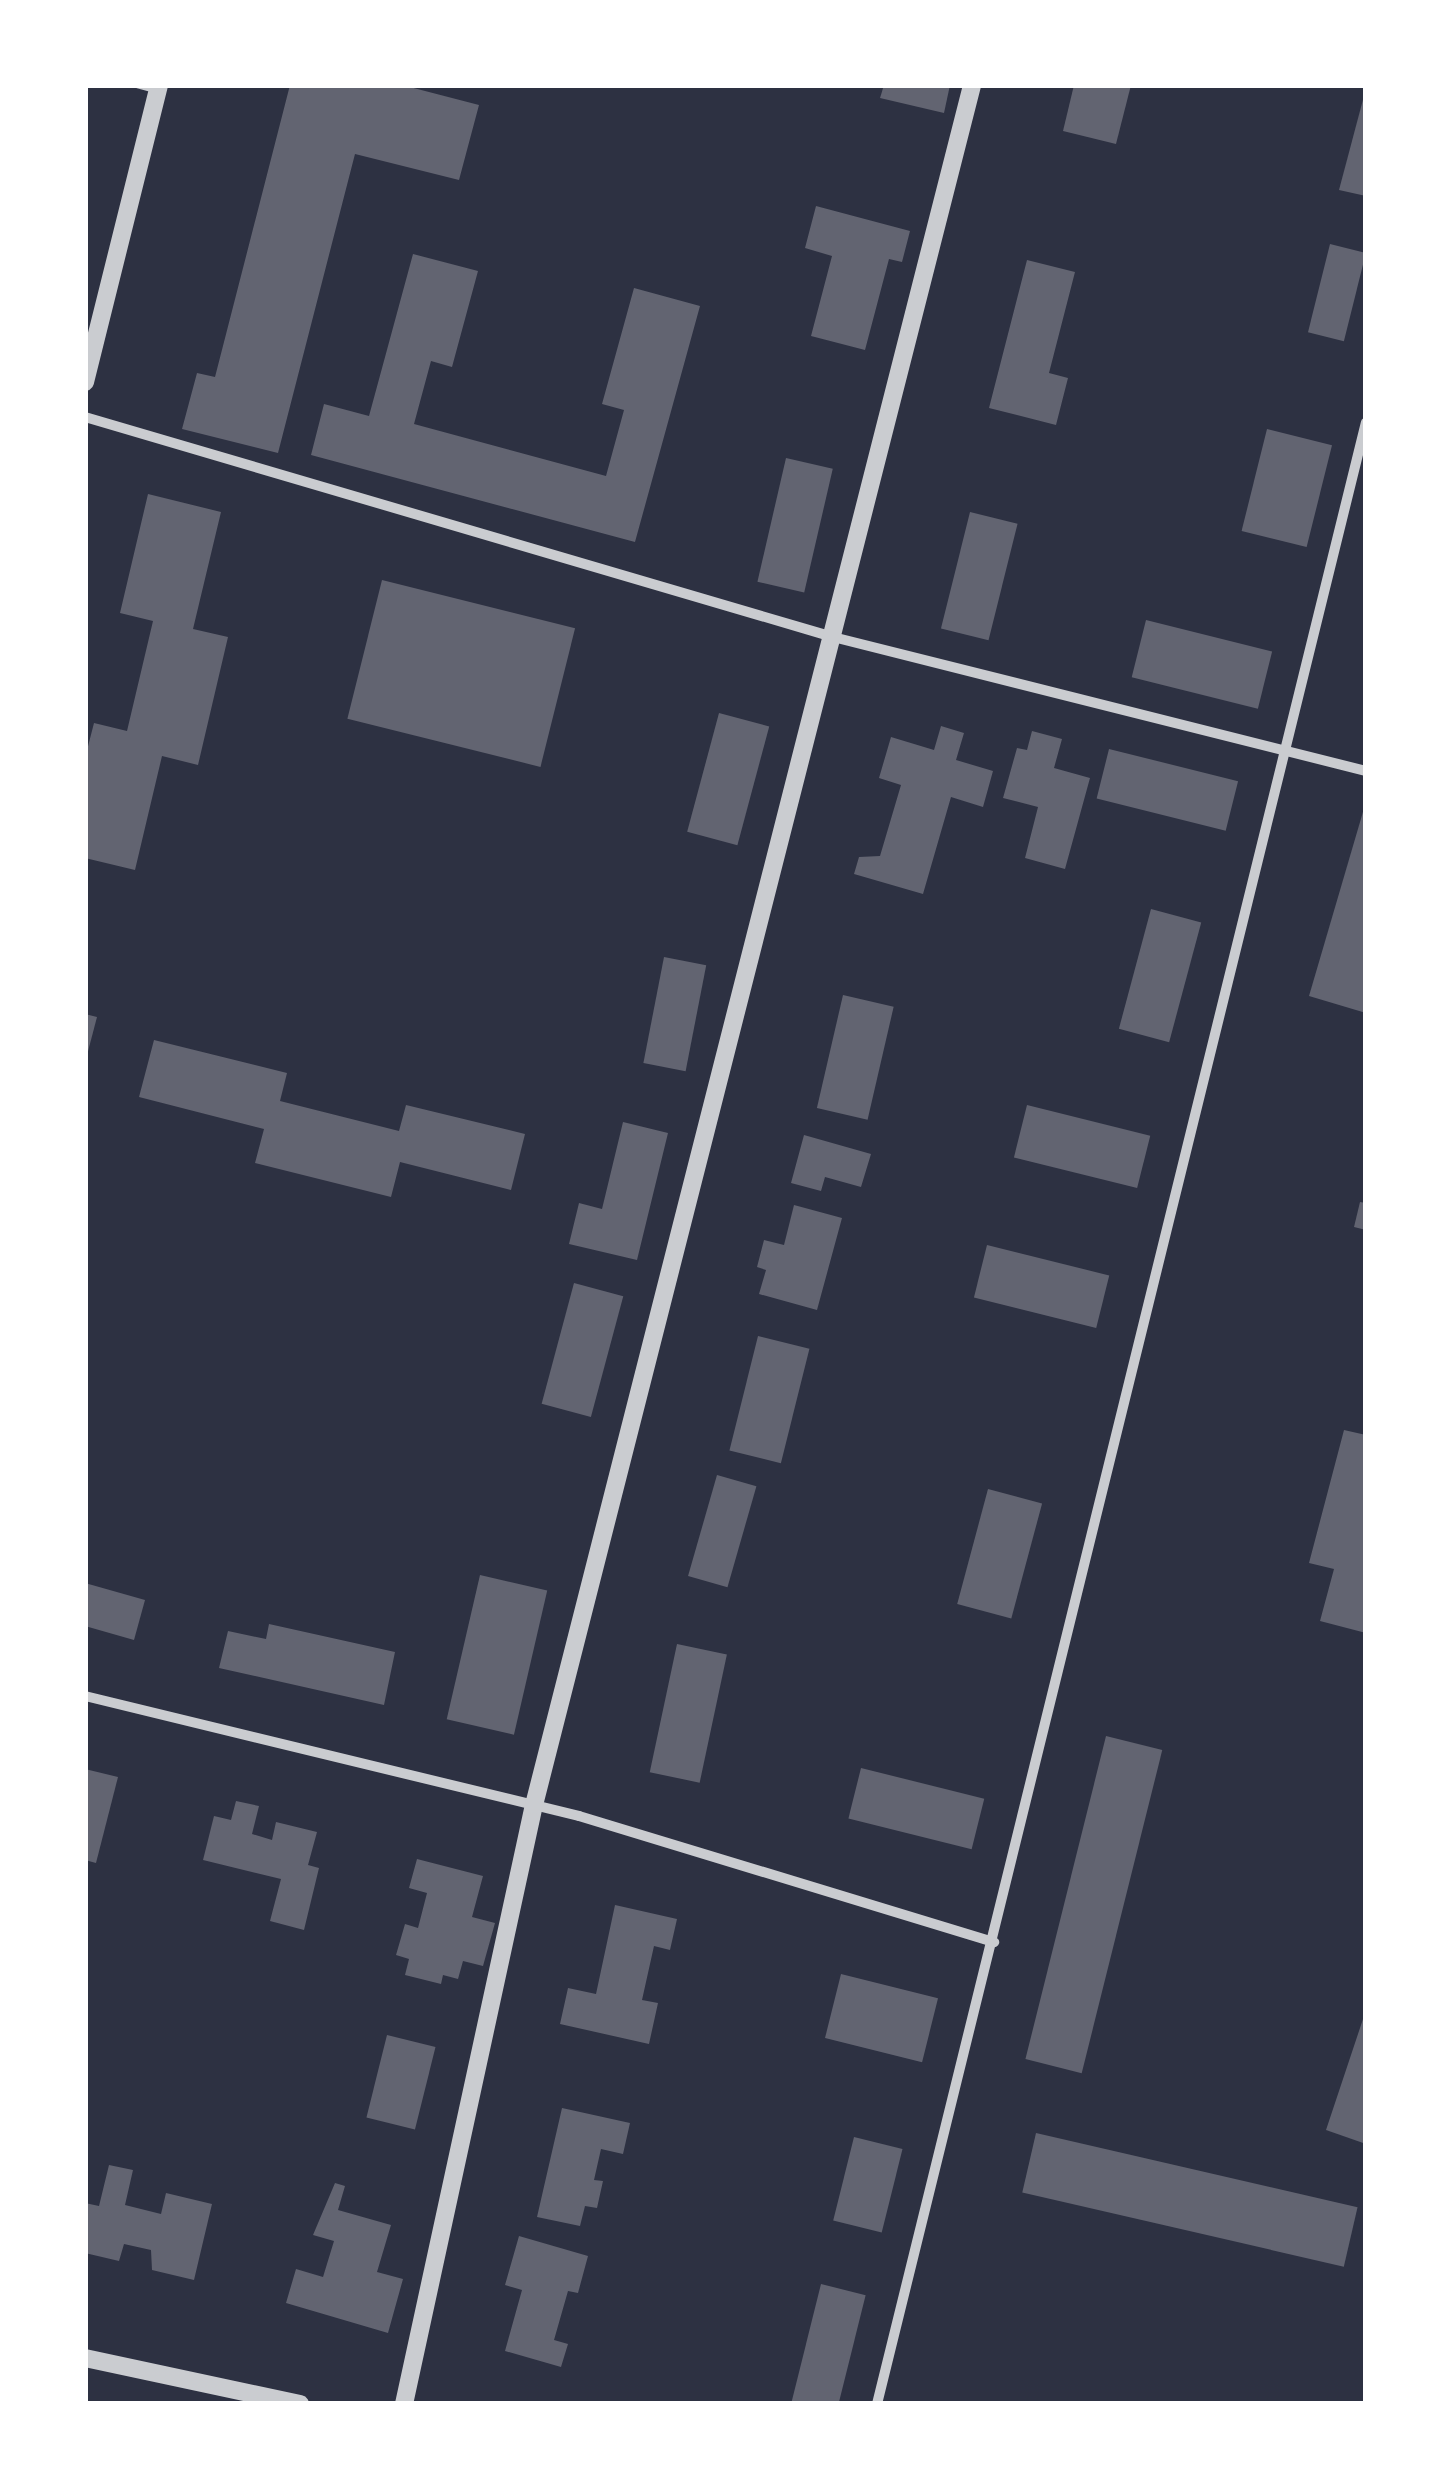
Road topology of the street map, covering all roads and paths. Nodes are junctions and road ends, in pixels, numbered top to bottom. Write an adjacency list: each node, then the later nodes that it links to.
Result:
1 (137, 85): 3 (lane)
2 (972, 85): 7 (street)
3 (158, 88): 4 (street)
4 (85, 382)
5 (85, 417): 7 (street)
6 (1366, 422): 8 (street)
7 (833, 637): 8 (street); 11 (street)
8 (1284, 751): 9 (street); 12 (street)
9 (1366, 771)
10 (85, 1696): 11 (street)
11 (534, 1805): 12 (street); 15 (street)
12 (994, 1942): 16 (street)
13 (85, 2358): 14 (street)
14 (300, 2404)
15 (404, 2404)
16 (877, 2404)

